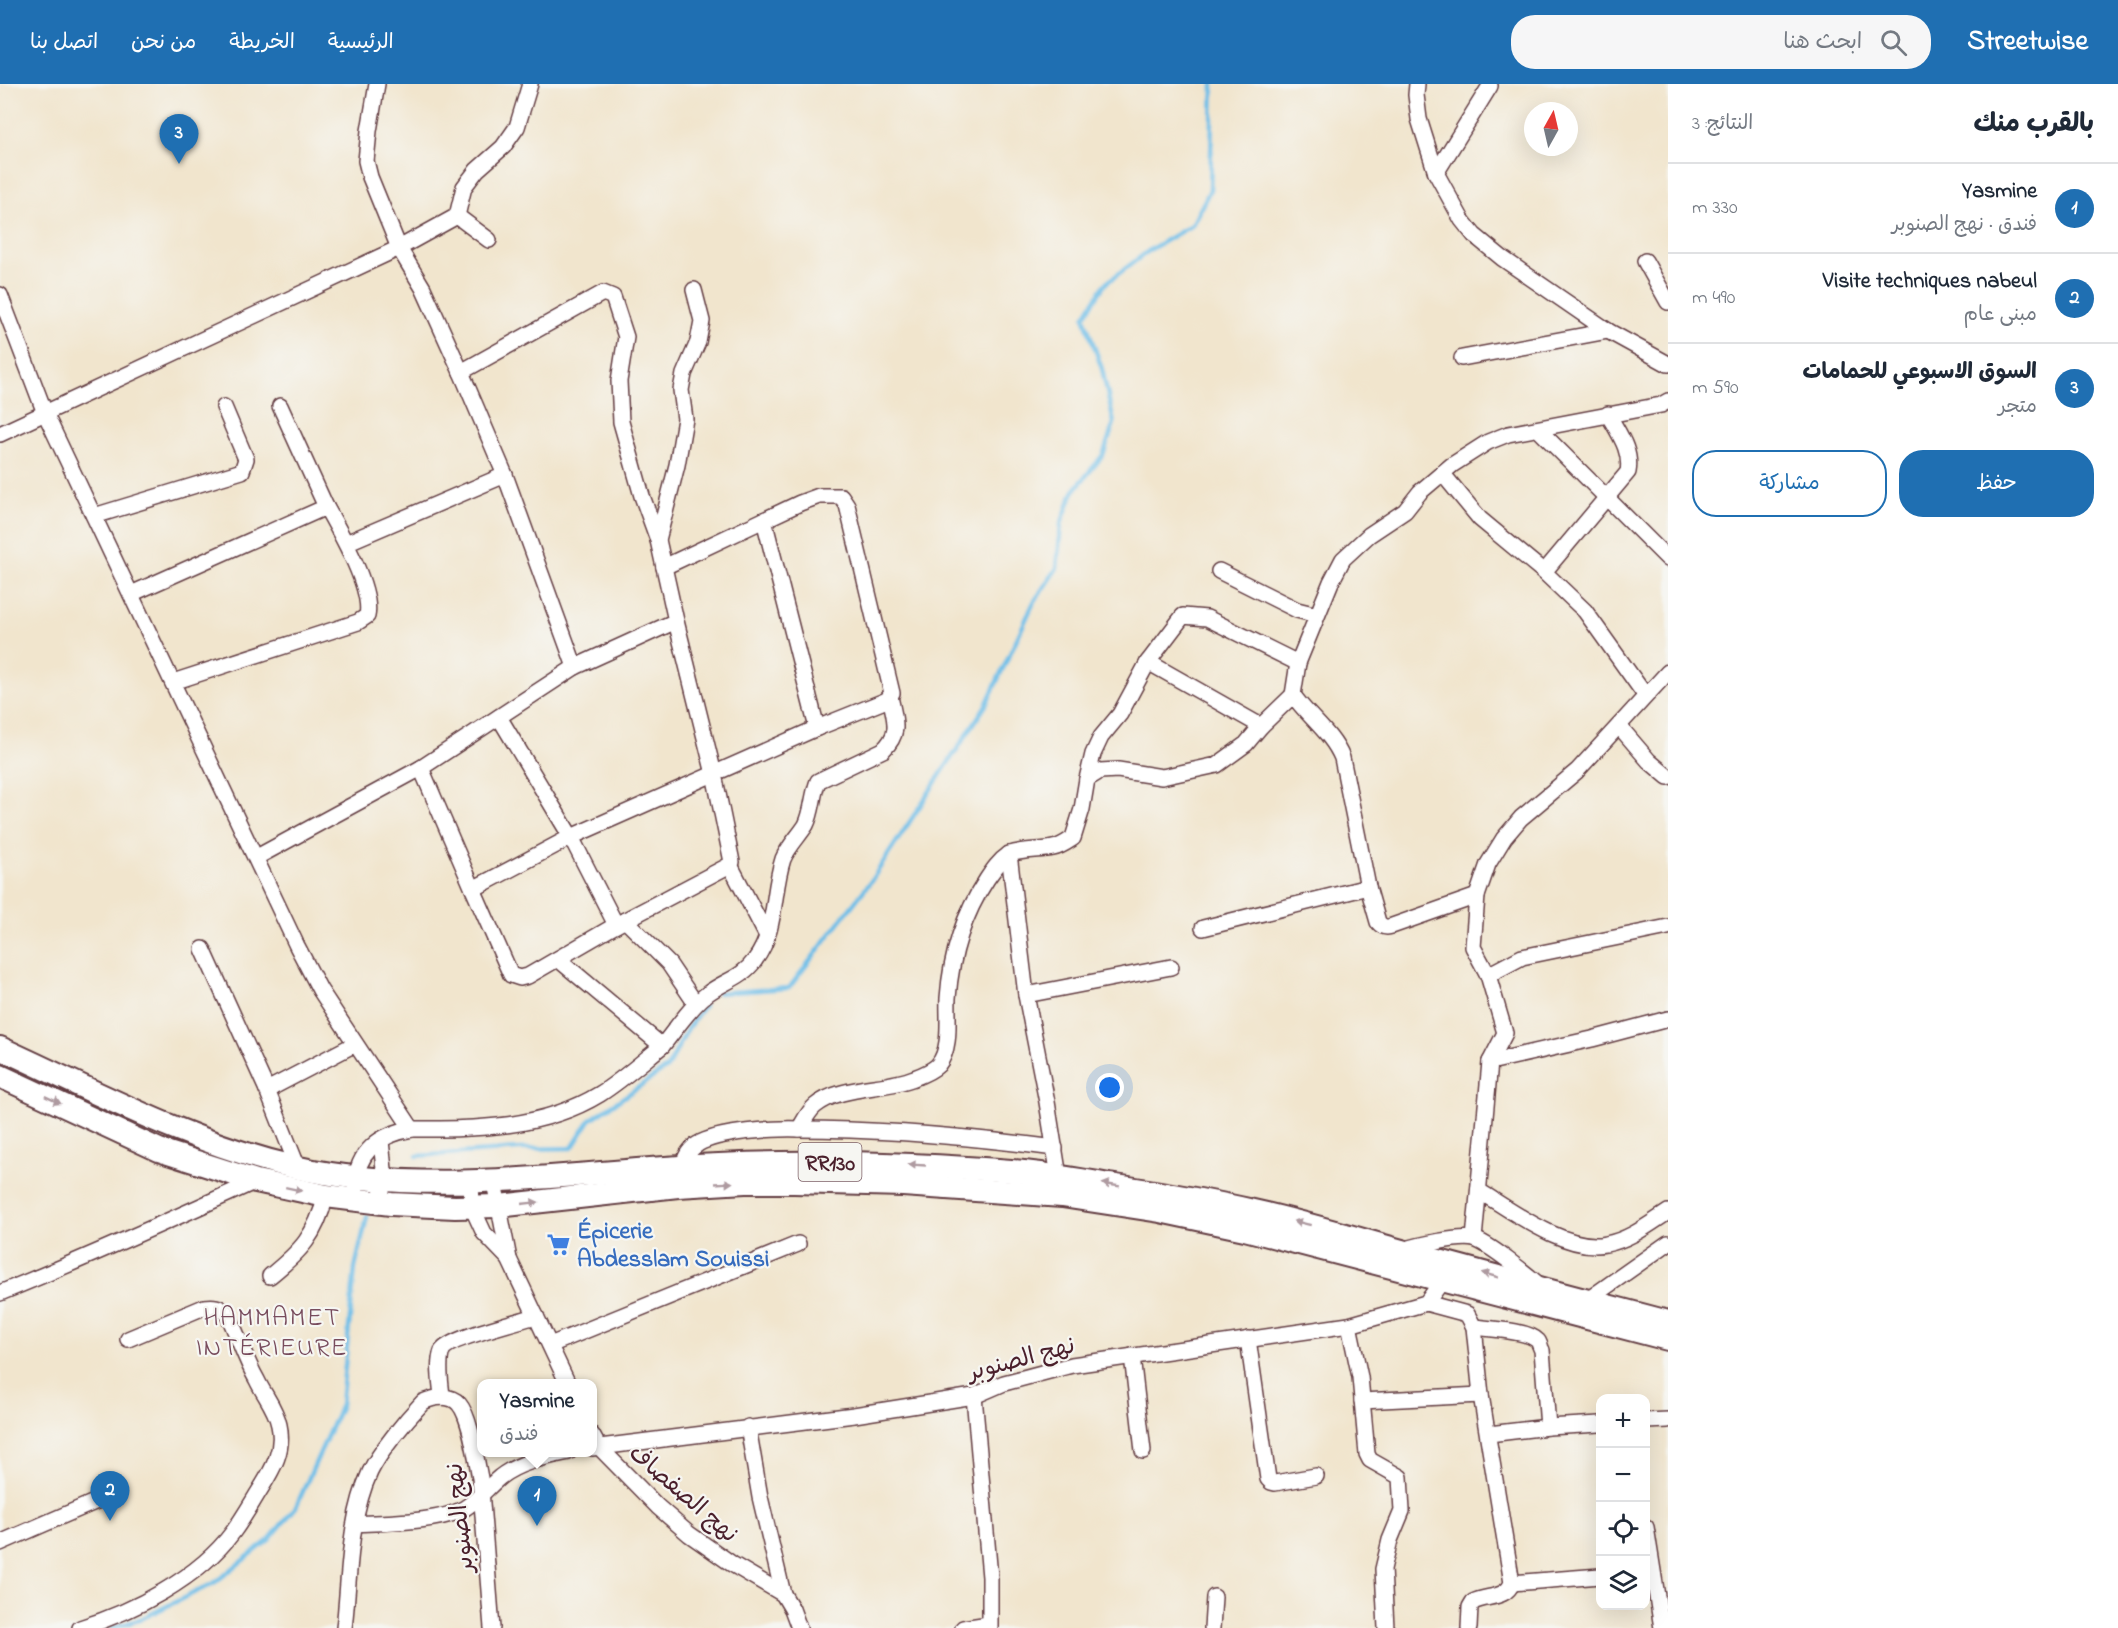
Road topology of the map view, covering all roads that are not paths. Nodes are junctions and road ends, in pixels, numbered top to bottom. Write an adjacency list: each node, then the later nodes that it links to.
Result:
1 (378, 84): 8 (street)
2 (530, 84): 6 (street)
3 (1417, 84): 5 (street)
4 (1490, 86): 5 (street)
5 (1436, 173): 13 (street)
6 (458, 216): 7 (street); 8 (street)
7 (489, 240)
8 (399, 248): 16 (street); 20 (street)
9 (1645, 261): 12 (street)
10 (694, 290): 30 (street)
11 (0, 295): 20 (street)
12 (1668, 302)
13 (1608, 331): 14 (street); 15 (street)
14 (1462, 358)
15 (1668, 364)
16 (461, 372): 25 (street); 30 (street)
17 (1668, 401): 21 (street)
18 (280, 406): 27 (street)
19 (224, 407): 28 (street)
20 (45, 412): 23 (street); 28 (street)
21 (1608, 414): 22 (street); 26 (street)
22 (1538, 429): 24 (street); 26 (street)
23 (0, 434)
24 (1442, 473): 35 (street); 37 (street)
25 (505, 475): 31 (street); 41 (street)
26 (1606, 497): 32 (street); 35 (street)
27 (326, 507): 31 (street); 36 (street)
28 (94, 516): 36 (street)
29 (764, 520): 33 (street); 46 (street); 50 (street)
30 (658, 540): 33 (street)
31 (346, 543): 43 (street)
32 (1668, 559)
33 (664, 567): 38 (street)
34 (1220, 571): 37 (street)
35 (1544, 572): 45 (street)
36 (131, 594): 43 (street)
37 (1317, 615): 40 (street)
38 (676, 621): 41 (street); 52 (street)
39 (1148, 662): 40 (street); 48 (street); 54 (street)
40 (1298, 663): 44 (street)
41 (575, 667): 47 (street)
42 (1668, 672): 45 (street)
43 (173, 682): 57 (street)
44 (1293, 695): 48 (street); 59 (street)
45 (1645, 695): 49 (street)
46 (890, 696): 50 (street); 65 (street)
47 (499, 717): 51 (street); 55 (street)
48 (1261, 726): 54 (street)
49 (1619, 726): 53 (street); 61 (street)
50 (817, 728): 52 (street)
51 (421, 768): 57 (street); 60 (street)
52 (714, 774): 55 (street); 58 (street)
53 (1668, 777)
54 (1087, 779): 56 (street)
55 (571, 837): 60 (street); 62 (street)
56 (1009, 854): 70 (street); 80 (street)
57 (257, 857): 73 (street)
58 (730, 866): 62 (street); 65 (street)
59 (1368, 887): 61 (street); 64 (street)
60 (473, 889): 67 (street)
61 (1477, 896): 69 (street)
62 (621, 922): 67 (street); 71 (street)
63 (1668, 927): 69 (street)
64 (1203, 928)
65 (767, 936): 71 (street)
66 (202, 949): 78 (street)
67 (558, 959): 74 (street)
68 (1171, 967): 70 (street)
69 (1488, 975): 76 (street)
70 (1026, 995): 82 (street)
71 (696, 1004): 74 (street)
72 (1668, 1019): 76 (street)
73 (355, 1044): 78 (street); 79 (street)
74 (662, 1046): 79 (street)
75 (0, 1048): 84 (highway, RR130)
76 (1491, 1062): 91 (street)
77 (0, 1076): 88 (highway, RR130, one-way to 88)
78 (267, 1090): 84 (street)
79 (412, 1129): 81 (street)
80 (800, 1129): 82 (street); 83 (street)
81 (381, 1141): 85 (street); 87 (street)
82 (1055, 1148): 86 (street)
83 (682, 1167): 86 (highway, RR130, one-way to 83); 90 (highway, RR130)
84 (298, 1168): 85 (highway, RR130)
85 (356, 1176): 87 (highway, RR130); 93 (street)
86 (1059, 1177): 101 (highway, RR130, one-way to 86)
87 (385, 1179): 89 (highway, RR130); 94 (street)
88 (256, 1181): 92 (highway, RR130, one-way to 92); 107 (street)
89 (471, 1182): 90 (highway, RR130); 96 (street)
90 (494, 1182): 95 (street)
91 (1479, 1191): 97 (street); 98 (street)
92 (326, 1196): 93 (highway, RR130); 103 (street)
93 (354, 1200): 94 (highway, RR130)
94 (379, 1203): 96 (highway, RR130)
95 (499, 1206): 96 (highway, RR130); 102 (street); 104 (highway, RR130, one-way to 104)
96 (472, 1207): 102 (street)
97 (1668, 1212)
98 (1474, 1239): 101 (street); 106 (street)
99 (1668, 1243): 108 (street)
100 (798, 1244): 117 (street)
101 (1400, 1250): 106 (highway, RR130, one-way to 101)
102 (509, 1259): 110 (street)
103 (270, 1276)
104 (1443, 1280): 105 (highway, RR130); 109 (street)
105 (1482, 1291): 111 (street); 116 (highway, RR130)
106 (1546, 1291): 108 (highway, RR130)
107 (0, 1293)
108 (1586, 1301): 112 (highway, RR130)
109 (1426, 1303): 111 (street); 113 (street, نهج الصنوبر)
110 (536, 1316): 117 (street); 122 (street)
111 (1471, 1320): 120 (street); 128 (street)
112 (1668, 1322)
113 (1349, 1325): 115 (street, نهج الصنوبر); 123 (street)
114 (128, 1339): 146 (street)
115 (1248, 1339): 118 (street, نهج الصنوبر); 134 (street)
116 (1668, 1339)
117 (550, 1345): 119 (street)
118 (1132, 1356): 121 (street, نهج الصنوبر); 132 (street)
119 (566, 1379)
120 (1481, 1395): 123 (street); 129 (street)
121 (974, 1396): 127 (street, نهج الصنوبر); 145 (street)
122 (442, 1397): 136 (street, نهج الصنوبر); 137 (street)
123 (1362, 1401): 152 (street)
124 (1668, 1420): 125 (street)
125 (1650, 1421)
126 (1596, 1424): 128 (street)
127 (748, 1427): 130 (street, نهج الصنوبر); 143 (street)
128 (1548, 1427): 129 (street)
129 (1489, 1434): 142 (street)
130 (597, 1443)
131 (597, 1446): 143 (street, نهج الصفصاف)
132 (1143, 1452)
133 (547, 1457): 136 (street)
134 (1316, 1476)
135 (113, 1494): 138 (street)
136 (481, 1495): 137 (street); 148 (street, نهج الصنوبر)
137 (355, 1524): 147 (street)
138 (0, 1543)
139 (1650, 1545): 140 (street)
140 (1656, 1572): 154 (street)
141 (1596, 1576): 142 (street)
142 (1512, 1583): 153 (street)
143 (783, 1594): 149 (street)
144 (1214, 1597): 151 (street)
145 (989, 1626): 150 (street)
146 (80, 1628)
147 (344, 1628)
148 (492, 1628)
149 (799, 1628)
150 (963, 1628)
151 (1212, 1628)
152 (1386, 1628)
153 (1469, 1628)
154 (1662, 1628)

